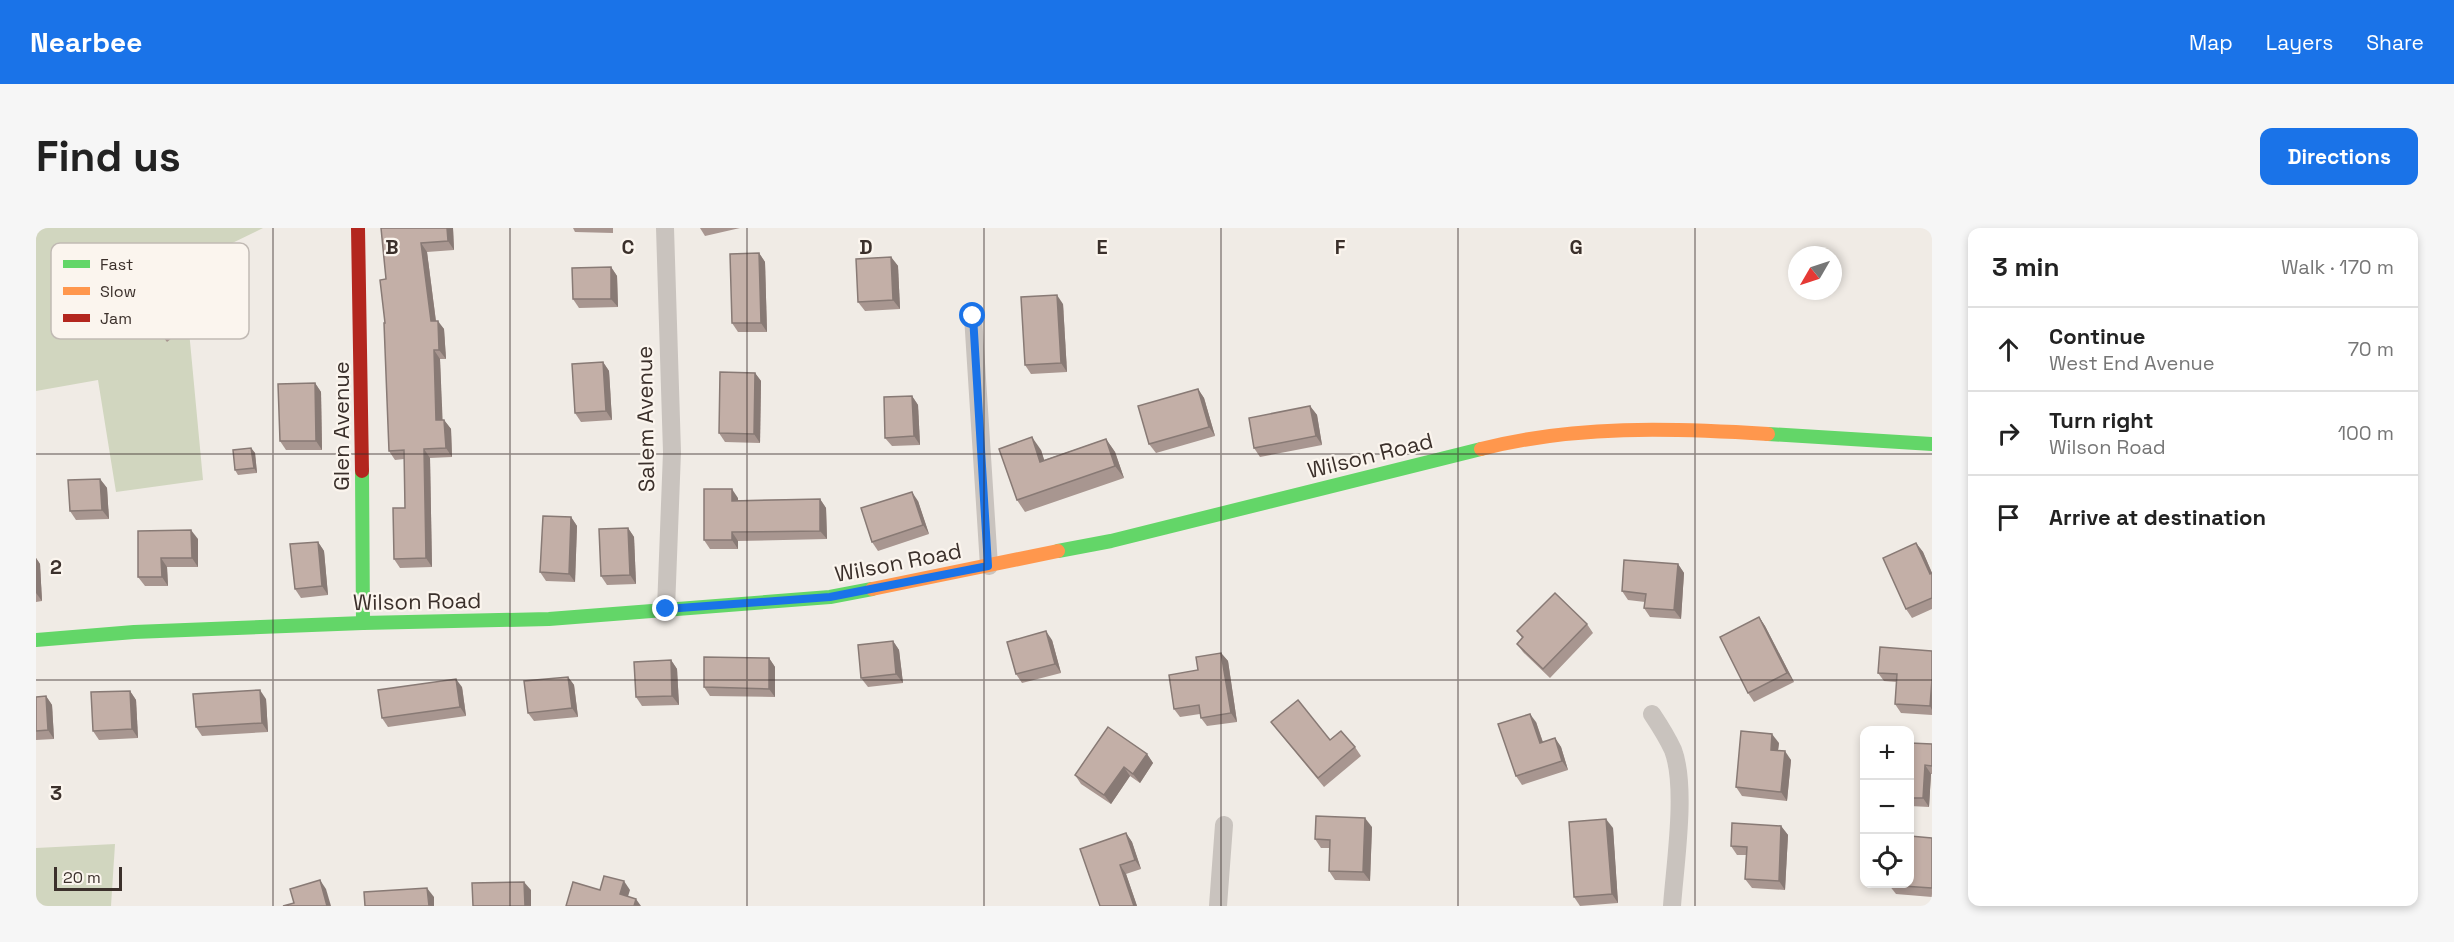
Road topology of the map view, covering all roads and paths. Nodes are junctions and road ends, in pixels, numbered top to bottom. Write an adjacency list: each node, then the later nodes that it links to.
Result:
1 (358, 228): 7 (street, Glen Avenue)
2 (665, 228): 6 (street, Salem Avenue)
3 (973, 316): 5 (street)
4 (1932, 444): 5 (street, Wilson Road)
5 (988, 566): 6 (street, Wilson Road)
6 (666, 609): 7 (street, Wilson Road)
7 (363, 623): 8 (street, Wilson Road)
8 (36, 640)
9 (1652, 714): 12 (street)
10 (1224, 825): 11 (street)
11 (1218, 906)
12 (1672, 906)

